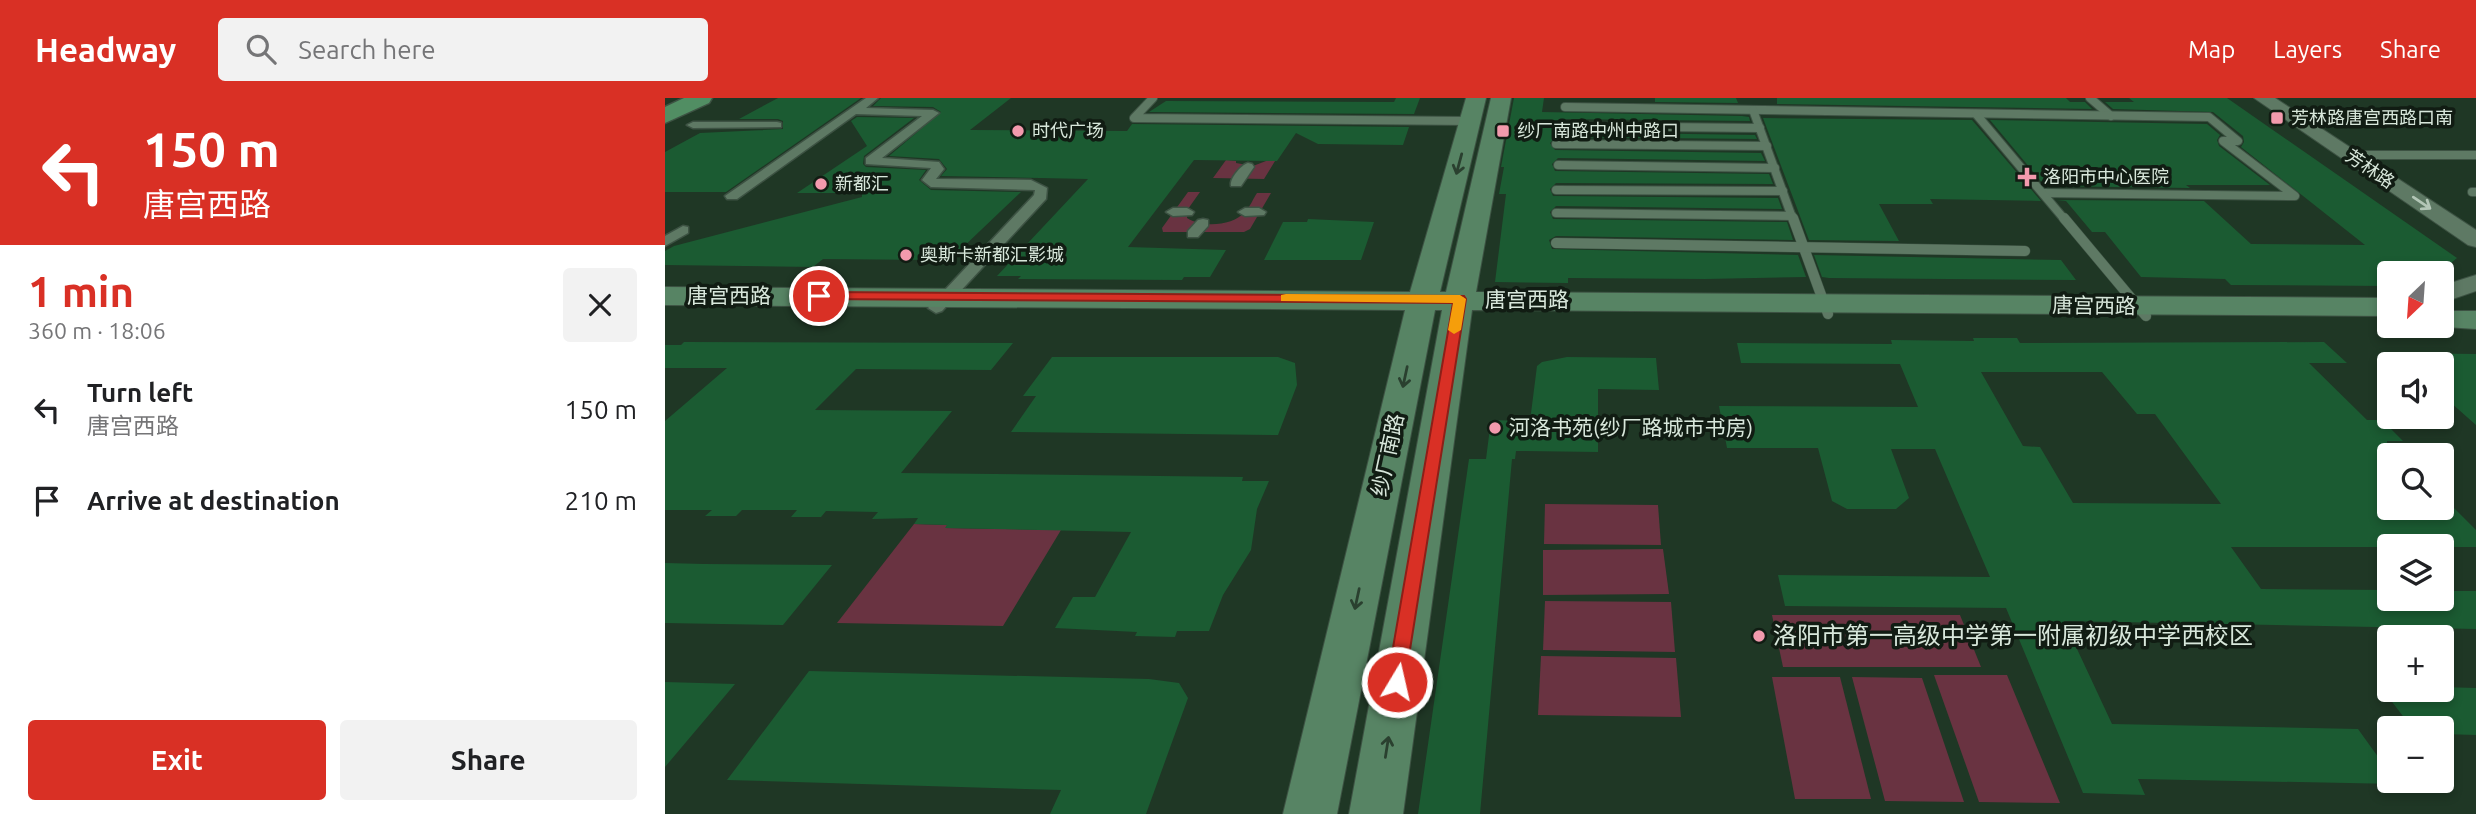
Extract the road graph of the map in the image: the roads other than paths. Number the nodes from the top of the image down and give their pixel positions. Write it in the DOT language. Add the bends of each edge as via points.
graph roads {
  1 [pos="676,98"];
  2 [pos="701,98"];
  3 [pos="873,98"];
  4 [pos="1153,98"];
  5 [pos="1501,98"];
  6 [pos="2090,98"];
  7 [pos="2263,98"];
  8 [pos="665,103"];
  9 [pos="1566,107"];
  10 [pos="1473,110"];
  11 [pos="1753,110"];
  12 [pos="854,111"];
  13 [pos="1976,114"];
  14 [pos="665,116"];
  15 [pos="2112,116"];
  16 [pos="693,125"];
  17 [pos="777,125"];
  18 [pos="1559,126"];
  19 [pos="1760,128"];
  20 [pos="1556,144"];
  21 [pos="1767,146"];
  22 [pos="2350,155"];
  23 [pos="2476,156"];
  24 [pos="1557,165"];
  25 [pos="1248,167"];
  26 [pos="1775,168"];
  27 [pos="1236,183"];
  28 [pos="1556,190"];
  29 [pos="1783,191"];
  30 [pos="2044,192"];
  31 [pos="733,196"];
  32 [pos="1556,213"];
  33 [pos="1793,216"];
  34 [pos="683,230"];
  35 [pos="2476,240"];
  36 [pos="665,242"];
  37 [pos="1556,243"];
  38 [pos="1804,247"];
  39 [pos="2025,251"];
  40 [pos="2476,282"];
  41 [pos="2454,290"];
  42 [pos="665,296"];
  43 [pos="942,302"];
  44 [pos="1440,305"];
  45 [pos="2476,306"];
  46 [pos="665,307"];
  47 [pos="2454,307"];
  48 [pos="1826,308"];
  49 [pos="2377,309"];
  50 [pos="2142,311"];
  51 [pos="2454,320"];
  52 [pos="2476,320"];
  53 [pos="1310,814"];
  54 [pos="1376,814"];
  1 -- 8 [label="main road"];
  2 -- 14 [label="main road"];
  3 -- 12 [label="street"];
  4 -- 10 [label="lane" via="1133,118"];
  5 -- 44 [label="main road, 纱厂南路"];
  6 -- 15 [label="lane"];
  7 -- 22 [label="street, 芳林路"];
  9 -- 11 [label="lane"];
  10 -- 44 [label="main road, 纱厂南路, one-way"];
  11 -- 13 [label="lane"];
  11 -- 19 [label="lane"];
  12 -- 31 [label="street"];
  12 -- 43 [label="street" via="933,113 870,162 935,165 938,169 928,180 931,183 1031,184 1041,188 1041,196"];
  13 -- 15 [label="lane"];
  13 -- 30 [label="lane"];
  15 -- 30 [label="lane" via="2209,117 2238,141 2223,141 2295,196"];
  16 -- 17 [label="street"];
  18 -- 19 [label="lane"];
  19 -- 21 [label="lane"];
  20 -- 21 [label="lane"];
  21 -- 26 [label="lane"];
  22 -- 23 [label="lane"];
  22 -- 35 [label="street, 芳林路, one-way"];
  24 -- 26 [label="lane"];
  25 -- 27 [label="street"];
  26 -- 29 [label="lane"];
  28 -- 29 [label="lane"];
  29 -- 33 [label="lane"];
  30 -- 50 [label="lane"];
  32 -- 33 [label="lane"];
  33 -- 38 [label="lane"];
  34 -- 36 [label="street"];
  37 -- 38 [label="lane"];
  38 -- 39 [label="lane"];
  38 -- 48 [label="lane"];
  40 -- 41 [label="street"];
  42 -- 43 [label="main road, 唐宫西路"];
  43 -- 44 [label="main road, 唐宫西路"];
  43 -- 46 [label="main road, 唐宫西路"];
  44 -- 48 [label="main road, 唐宫西路"];
  44 -- 53 [label="main road, 纱厂南路, one-way"];
  54 -- 44 [label="main road, 纱厂南路, one-way"];
  45 -- 47 [label="main road"];
  48 -- 50 [label="main road, 唐宫西路"];
  49 -- 50 [label="main road, 唐宫西路"];
  51 -- 52 [label="main road"];
}
